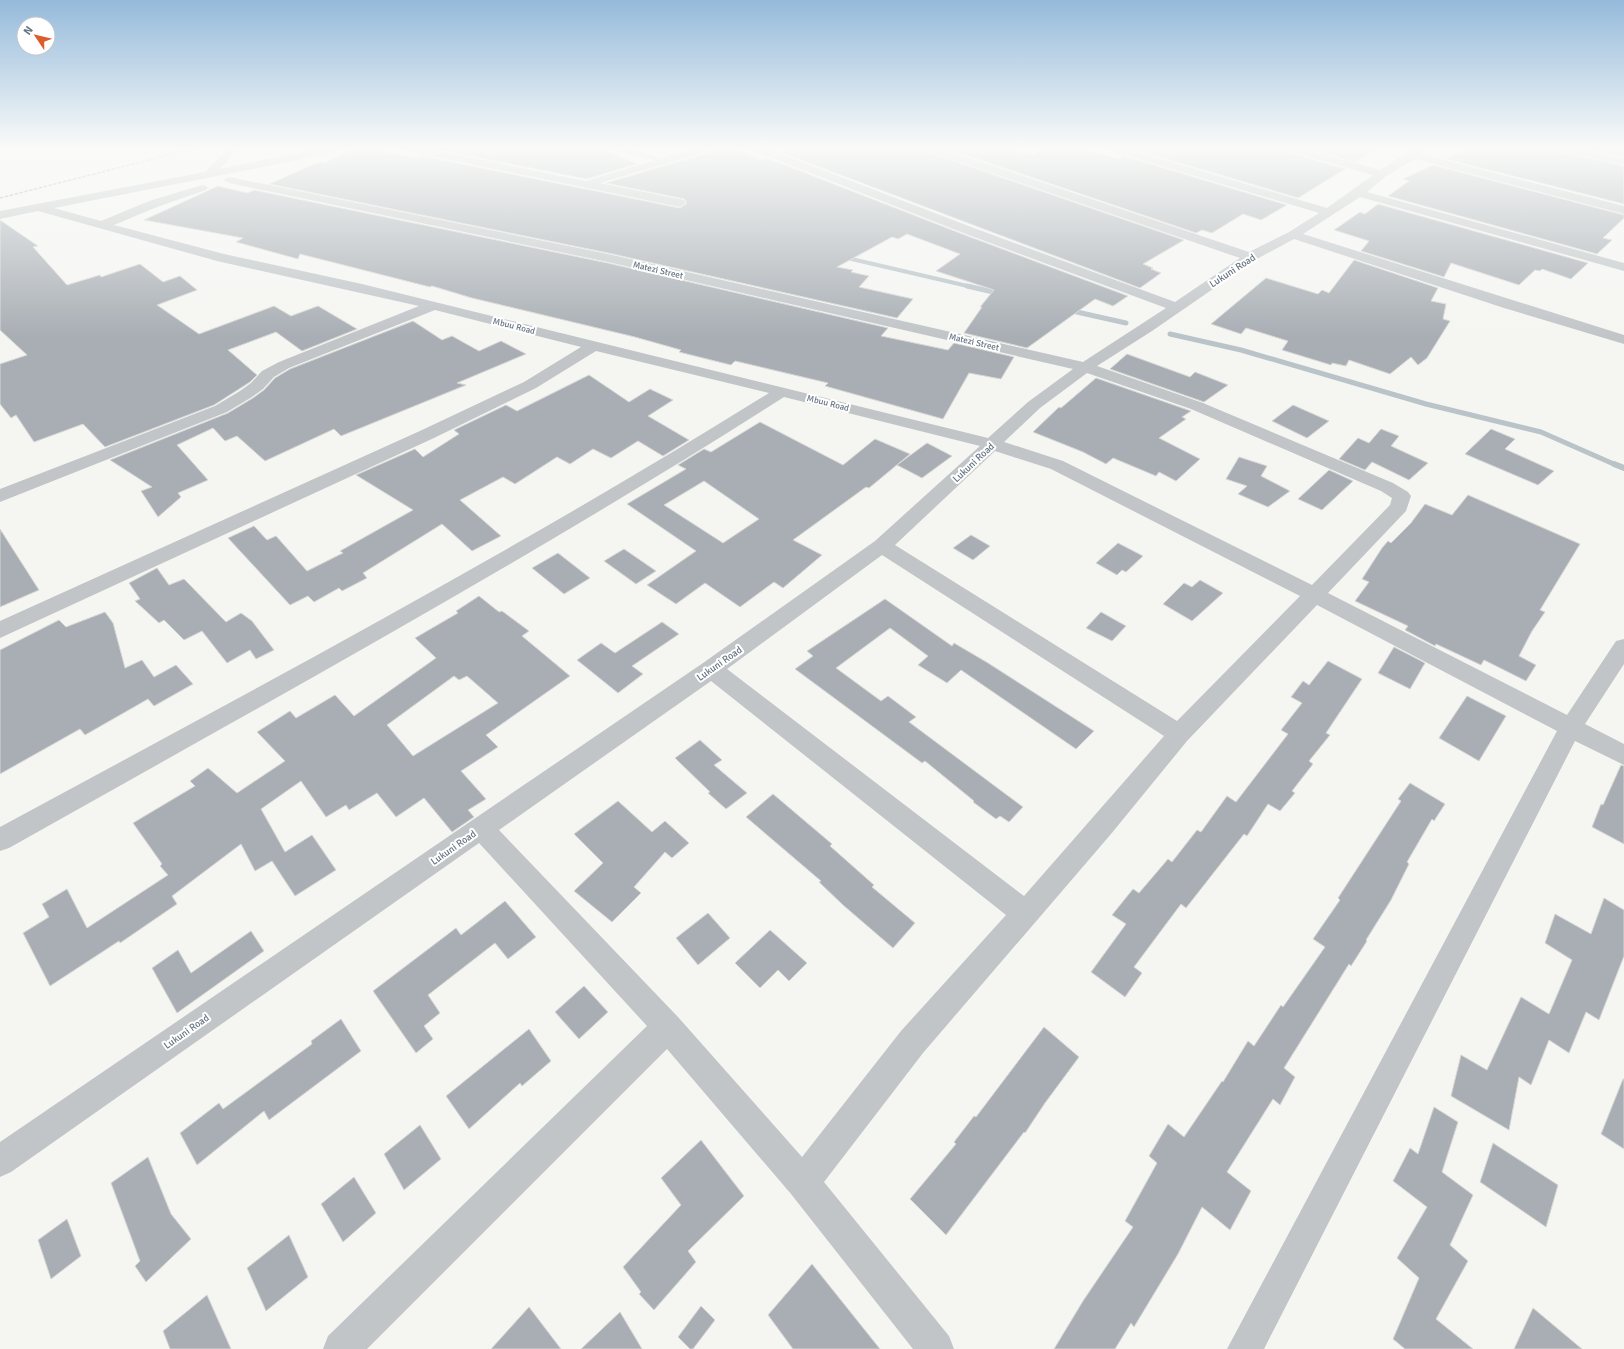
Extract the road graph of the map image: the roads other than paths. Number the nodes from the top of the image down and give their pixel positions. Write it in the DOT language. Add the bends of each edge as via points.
graph roads {
  1 [pos="23,210"];
  2 [pos="47,210"];
  3 [pos="139,210"];
  4 [pos="375,210"];
  5 [pos="916,210"];
  6 [pos="1111,210"];
  7 [pos="1321,210"];
  8 [pos="1331,210"];
  9 [pos="1419,210"];
  10 [pos="1328,212"];
  11 [pos="0,215"];
  12 [pos="102,225"];
  13 [pos="1293,235"];
  14 [pos="1250,257"];
  15 [pos="1624,267"];
  16 [pos="433,306"];
  17 [pos="1176,307"];
  18 [pos="1624,340"];
  19 [pos="595,346"];
  20 [pos="1085,367"];
  21 [pos="782,392"];
  22 [pos="992,444"];
  23 [pos="0,496"];
  24 [pos="882,546"];
  25 [pos="1315,595"];
  26 [pos="0,630"];
  27 [pos="1624,647"];
  28 [pos="711,669"];
  29 [pos="1570,728"];
  30 [pos="1179,734"];
  31 [pos="1624,755"];
  32 [pos="481,828"];
  33 [pos="0,840"];
  34 [pos="1024,912"];
  35 [pos="668,1027"];
  36 [pos="0,1160"];
  37 [pos="803,1182"];
  38 [pos="341,1349"];
  39 [pos="936,1349"];
  40 [pos="1245,1349"];
  1 -- 11 [label="street"];
  2 -- 12 [label="street, Mbuu Road"];
  3 -- 12 [label="street"];
  4 -- 20 [label="street, Matezi Street" via="608,258"];
  5 -- 17 [label="street"];
  6 -- 14 [label="street"];
  7 -- 10 [label="street"];
  8 -- 10 [label="street, Lukuni Road"];
  9 -- 15 [label="street"];
  10 -- 13 [label="street, Lukuni Road"];
  12 -- 16 [label="street, Mbuu Road" via="222,258"];
  13 -- 14 [label="street, Lukuni Road"];
  13 -- 18 [label="street"];
  14 -- 17 [label="street, Lukuni Road"];
  16 -- 19 [label="street, Mbuu Road"];
  16 -- 23 [label="street" via="284,365 268,374 246,394 221,409"];
  17 -- 20 [label="street, Lukuni Road"];
  19 -- 21 [label="street, Mbuu Road"];
  19 -- 26 [label="street" via="530,384 463,417"];
  20 -- 22 [label="street, Lukuni Road" via="1034,405"];
  20 -- 25 [label="street, Matezi Street" via="1197,406 1387,487 1402,496 1399,507"];
  21 -- 22 [label="street, Mbuu Road"];
  21 -- 33 [label="street" via="633,486 444,595"];
  22 -- 24 [label="street, Lukuni Road"];
  22 -- 25 [label="street, Mbuu Road" via="1057,465"];
  24 -- 28 [label="street, Lukuni Road"];
  24 -- 30 [label="street"];
  25 -- 29 [label="street, Mbuu Road"];
  25 -- 30 [label="street"];
  27 -- 29 [label="street"];
  28 -- 32 [label="street, Lukuni Road"];
  28 -- 34 [label="street"];
  29 -- 31 [label="street, Mbuu Road"];
  29 -- 40 [label="street"];
  30 -- 34 [label="street" via="1102,826"];
  32 -- 35 [label="street"];
  32 -- 36 [label="street, Lukuni Road"];
  34 -- 37 [label="street" via="912,1042"];
  35 -- 37 [label="street"];
  35 -- 38 [label="street"];
  37 -- 39 [label="street"];
}
